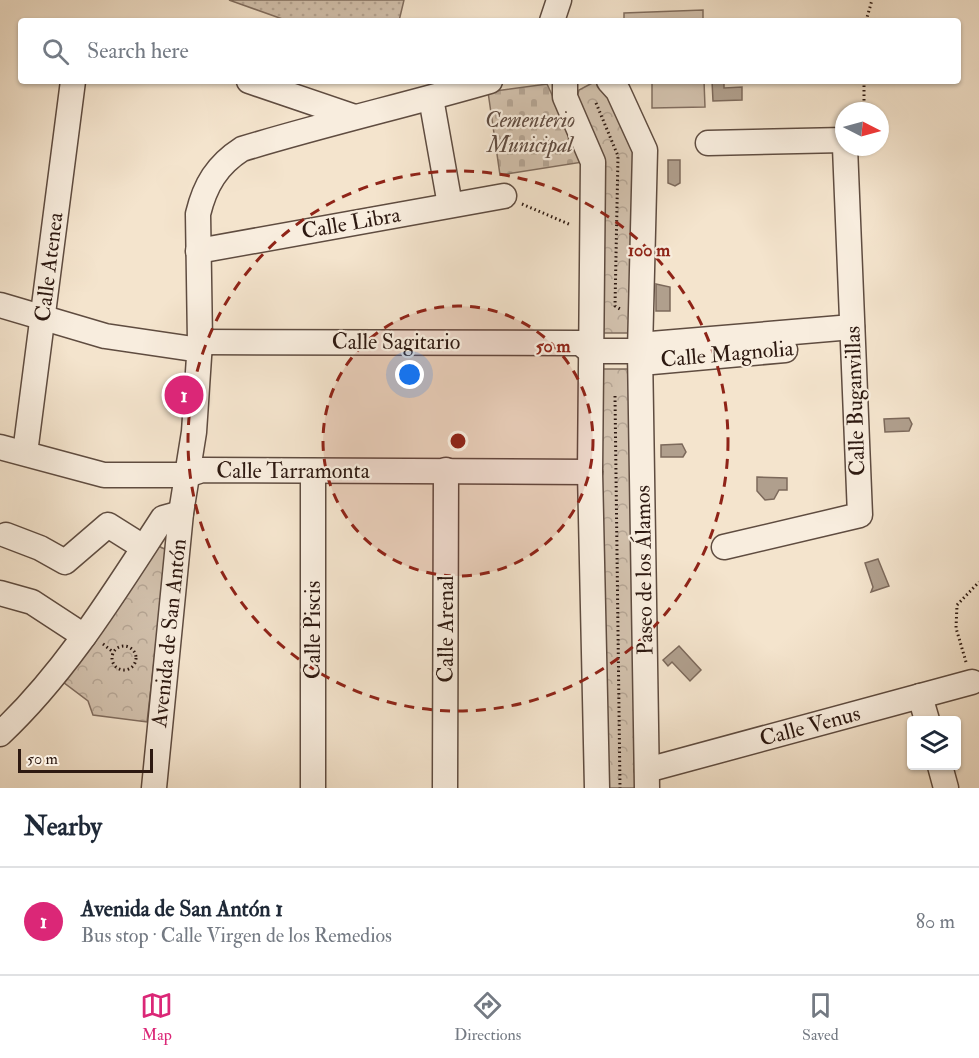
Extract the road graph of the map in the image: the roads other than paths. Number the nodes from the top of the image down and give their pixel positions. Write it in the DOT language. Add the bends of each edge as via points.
graph roads {
  1 [pos="73,84"];
  2 [pos="258,84"];
  3 [pos="480,84"];
  4 [pos="569,84"];
  5 [pos="612,84"];
  6 [pos="431,98"];
  7 [pos="352,116"];
  8 [pos="835,141"];
  9 [pos="708,143"];
  10 [pos="845,156"];
  11 [pos="504,196"];
  12 [pos="450,206"];
  13 [pos="198,250"];
  14 [pos="0,304"];
  15 [pos="42,319"];
  16 [pos="853,335"];
  17 [pos="200,346"];
  18 [pos="590,351"];
  19 [pos="640,351"];
  20 [pos="0,447"];
  21 [pos="25,453"];
  22 [pos="447,470"];
  23 [pos="313,471"];
  24 [pos="591,472"];
  25 [pos="187,475"];
  26 [pos="181,513"];
  27 [pos="6,535"];
  28 [pos="143,547"];
  29 [pos="724,547"];
  30 [pos="0,592"];
  31 [pos="80,640"];
  32 [pos="972,682"];
  33 [pos="920,696"];
  34 [pos="926,716"];
  35 [pos="0,734"];
  36 [pos="941,770"];
  37 [pos="647,779"];
  38 [pos="154,788"];
  39 [pos="313,788"];
  40 [pos="445,788"];
  41 [pos="597,788"];
  42 [pos="946,788"];
  1 -- 15 [label="street, Calle Atenea"];
  2 -- 7 [label="street"];
  3 -- 6 [label="street, Avenida de San Antón"];
  4 -- 18 [label="street" via="565,97 593,162"];
  5 -- 19 [label="street, Paseo de los Álamos" via="645,150"];
  6 -- 7 [label="street, Avenida de San Antón"];
  6 -- 12 [label="street"];
  7 -- 13 [label="street, Avenida de San Antón" via="242,149 227,159 202,195"];
  8 -- 9 [label="street"];
  10 -- 16 [label="street, Calle Buganvillas"];
  11 -- 12 [label="street, Calle Libra"];
  12 -- 13 [label="street, Calle Libra"];
  13 -- 17 [label="street, Avenida de San Antón"];
  14 -- 15 [label="street, Calle Sagitario"];
  15 -- 17 [label="street, Calle Sagitario" via="105,336"];
  15 -- 21 [label="street, Calle Atenea"];
  16 -- 19 [label="street, Calle Magnolia" via="651,344"];
  16 -- 29 [label="street, Calle Buganvillas" via="860,515"];
  17 -- 18 [label="street, Calle Sagitario" via="580,343"];
  17 -- 25 [label="street, Avenida de San Antón"];
  18 -- 19 [label="street"];
  18 -- 24 [label="street"];
  19 -- 37 [label="street, Paseo de los Álamos"];
  20 -- 21 [label="street, Calle Tarramonta"];
  21 -- 25 [label="street, Calle Tarramonta" via="104,474"];
  22 -- 23 [label="street, Calle Tarramonta"];
  22 -- 24 [label="street, Calle Tarramonta"];
  22 -- 40 [label="street, Calle Arenal"];
  23 -- 25 [label="street, Calle Tarramonta" via="202,470"];
  23 -- 39 [label="street, Calle Piscis"];
  24 -- 41 [label="street"];
  25 -- 26 [label="street, Avenida de San Antón"];
  26 -- 28 [label="street" via="163,518"];
  26 -- 38 [label="street, Avenida de San Antón"];
  27 -- 28 [label="street" via="65,562 108,525"];
  28 -- 31 [label="street"];
  30 -- 31 [label="street" via="32,602"];
  31 -- 35 [label="street"];
  32 -- 33 [label="street, Calle Venus"];
  33 -- 34 [label="street"];
  33 -- 37 [label="street, Calle Venus"];
  36 -- 42 [label="street"];
}
